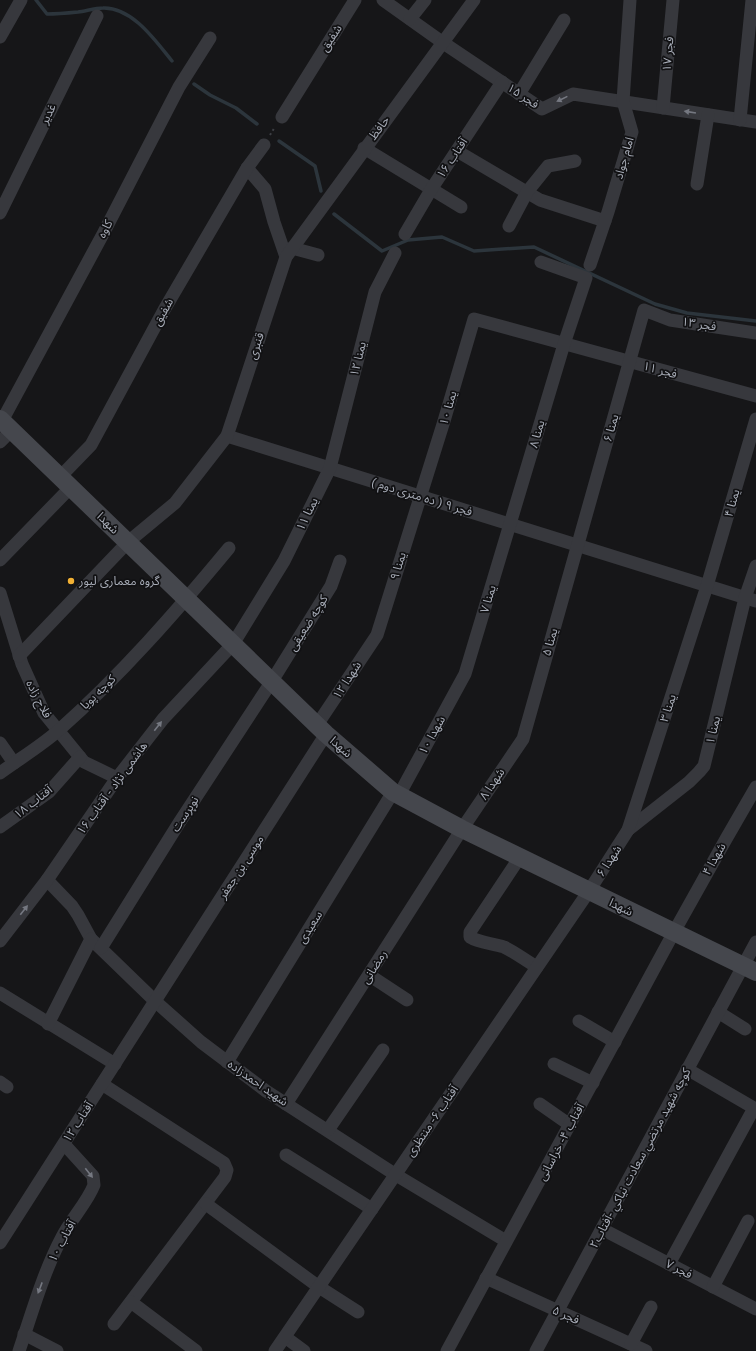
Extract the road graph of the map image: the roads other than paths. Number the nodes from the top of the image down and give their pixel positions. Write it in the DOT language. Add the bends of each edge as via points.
graph roads {
  1 [pos="21,0"];
  2 [pos="355,0"];
  3 [pos="383,0"];
  4 [pos="425,0"];
  5 [pos="474,0"];
  6 [pos="630,0"];
  7 [pos="673,0"];
  8 [pos="752,0"];
  9 [pos="96,16"];
  10 [pos="410,19"];
  11 [pos="564,20"];
  12 [pos="0,35"];
  13 [pos="210,38"];
  14 [pos="442,42"];
  15 [pos="502,82"];
  16 [pos="519,94"];
  17 [pos="623,101"];
  18 [pos="663,108"];
  19 [pos="708,115"];
  20 [pos="282,117"];
  21 [pos="740,120"];
  22 [pos="756,122"];
  23 [pos="264,145"];
  24 [pos="364,148"];
  25 [pos="457,151"];
  26 [pos="575,161"];
  27 [pos="247,168"];
  28 [pos="697,184"];
  29 [pos="432,188"];
  30 [pos="527,192"];
  31 [pos="461,207"];
  32 [pos="0,213"];
  33 [pos="605,221"];
  34 [pos="509,226"];
  35 [pos="405,234"];
  36 [pos="289,252"];
  37 [pos="395,253"];
  38 [pos="318,255"];
  39 [pos="541,262"];
  40 [pos="590,265"];
  41 [pos="644,310"];
  42 [pos="474,319"];
  43 [pos="756,333"];
  44 [pos="564,344"];
  45 [pos="629,362"];
  46 [pos="756,396"];
  47 [pos="756,419"];
  48 [pos="3,428"];
  49 [pos="227,436"];
  50 [pos="330,468"];
  51 [pos="66,482"];
  52 [pos="420,496"];
  53 [pos="510,524"];
  54 [pos="128,542"];
  55 [pos="578,546"];
  56 [pos="229,548"];
  57 [pos="0,560"];
  58 [pos="340,561"];
  59 [pos="756,566"];
  60 [pos="707,586"];
  61 [pos="0,593"];
  62 [pos="186,599"];
  63 [pos="750,599"];
  64 [pos="3,617"];
  65 [pos="377,635"];
  66 [pos="233,644"];
  67 [pos="19,656"];
  68 [pos="465,674"];
  69 [pos="272,681"];
  70 [pos="322,729"];
  71 [pos="58,730"];
  72 [pos="523,739"];
  73 [pos="0,743"];
  74 [pos="80,757"];
  75 [pos="14,763"];
  76 [pos="0,773"];
  77 [pos="117,778"];
  78 [pos="756,787"];
  79 [pos="396,794"];
  80 [pos="0,827"];
  81 [pos="462,829"];
  82 [pos="628,830"];
  83 [pos="520,857"];
  84 [pos="47,880"];
  85 [pos="589,891"];
  86 [pos="674,932"];
  87 [pos="91,939"];
  88 [pos="0,941"];
  89 [pos="756,942"];
  90 [pos="101,948"];
  91 [pos="537,968"];
  92 [pos="749,969"];
  93 [pos="369,975"];
  94 [pos="0,993"];
  95 [pos="407,1000"];
  96 [pos="155,1001"];
  97 [pos="718,1012"];
  98 [pos="579,1021"];
  99 [pos="48,1024"];
  100 [pos="745,1030"];
  101 [pos="614,1042"];
  102 [pos="383,1050"];
  103 [pos="227,1062"];
  104 [pos="115,1064"];
  105 [pos="554,1064"];
  106 [pos="687,1069"];
  107 [pos="593,1083"];
  108 [pos="102,1084"];
  109 [pos="286,1104"];
  110 [pos="540,1104"];
  111 [pos="570,1125"];
  112 [pos="328,1130"];
  113 [pos="64,1144"];
  114 [pos="286,1155"];
  115 [pos="396,1175"];
  116 [pos="206,1204"];
  117 [pos="372,1209"];
  118 [pos="748,1221"];
  119 [pos="602,1229"];
  120 [pos="506,1242"];
  121 [pos="0,1243"];
  122 [pos="669,1264"];
  123 [pos="486,1278"];
  124 [pos="319,1287"];
  125 [pos="713,1287"];
  126 [pos="131,1302"];
  127 [pos="651,1307"];
  128 [pos="756,1309"];
  129 [pos="558,1311"];
  130 [pos="358,1312"];
  131 [pos="114,1324"];
  132 [pos="24,1334"];
  133 [pos="285,1338"];
  134 [pos="631,1344"];
  135 [pos="19,1351"];
  136 [pos="57,1351"];
  137 [pos="196,1351"];
  138 [pos="275,1351"];
  139 [pos="304,1351"];
  140 [pos="447,1351"];
  141 [pos="536,1351"];
  142 [pos="646,1351"];
  1 -- 12 [label="street"];
  2 -- 20 [label="street, شفیق"];
  3 -- 10 [label="street, فجر ۱۵"];
  4 -- 10 [label="street"];
  5 -- 14 [label="street, حافظ"];
  6 -- 17 [label="street, امام جواد"];
  7 -- 18 [label="street, فجر ۱۷"];
  8 -- 21 [label="street"];
  9 -- 32 [label="street, غدیر"];
  10 -- 14 [label="street, فجر ۱۵"];
  11 -- 16 [label="street"];
  13 -- 48 [label="street, کاوه" via="179,87"];
  14 -- 15 [label="street, فجر ۱۵"];
  14 -- 24 [label="street, حافظ"];
  15 -- 16 [label="street, فجر ۱۵"];
  15 -- 25 [label="street, آفتاب ۱۶"];
  17 -- 16 [label="street, فجر ۱۵, one-way" via="573,94 542,109"];
  17 -- 18 [label="street, فجر ۱۵"];
  17 -- 33 [label="street, امام جواد" via="632,132"];
  19 -- 18 [label="street, فجر ۱۵, one-way"];
  19 -- 21 [label="street, فجر ۱۵"];
  19 -- 28 [label="street"];
  21 -- 22 [label="street, فجر ۱۵"];
  23 -- 27 [label="street, شفیق"];
  24 -- 29 [label="street"];
  24 -- 36 [label="street, حافظ"];
  25 -- 29 [label="street, آفتاب ۱۶"];
  25 -- 30 [label="street"];
  26 -- 30 [label="street" via="548,166"];
  27 -- 36 [label="street" via="265,189 274,222"];
  27 -- 51 [label="street, شفیق" via="164,310 91,445"];
  29 -- 31 [label="street"];
  29 -- 35 [label="street, آفتاب ۱۶"];
  30 -- 33 [label="street" via="540,200"];
  30 -- 34 [label="street"];
  33 -- 40 [label="street, امام جواد"];
  36 -- 38 [label="street"];
  36 -- 49 [label="street, قنبری"];
  37 -- 50 [label="street, یمنا ۱۲" via="375,292"];
  39 -- 44 [label="street" via="586,278"];
  41 -- 43 [label="street, فجر ۱۳" via="670,320"];
  41 -- 45 [label="street, یمنا ۶"];
  42 -- 44 [label="street, فجر ۱۱"];
  42 -- 52 [label="street, یمنا ۱۰"];
  44 -- 45 [label="street, فجر ۱۱"];
  44 -- 53 [label="street, یمنا ۸"];
  45 -- 46 [label="street, فجر ۱۱"];
  45 -- 55 [label="street, یمنا ۶"];
  47 -- 60 [label="street, یمنا ۴"];
  48 -- 51 [label="main road, شهدا"];
  49 -- 50 [label="street, فجر ۹ ( ده متری دوم )"];
  49 -- 54 [label="street" via="175,504"];
  50 -- 52 [label="street, فجر ۹ ( ده متری دوم )"];
  50 -- 66 [label="street, یمنا ۱۱" via="284,561"];
  51 -- 54 [label="main road, شهدا"];
  51 -- 57 [label="street, شفیق"];
  52 -- 53 [label="street, فجر ۹ ( ده متری دوم )"];
  52 -- 65 [label="street, یمنا ۹"];
  53 -- 55 [label="street, فجر ۹ ( ده متری دوم )"];
  53 -- 68 [label="street, یمنا ۷"];
  54 -- 62 [label="main road, شهدا"];
  54 -- 67 [label="street"];
  55 -- 60 [label="street, فجر ۹ ( ده متری دوم )"];
  55 -- 72 [label="street, یمنا ۵"];
  56 -- 62 [label="street, کوچه پویا"];
  58 -- 69 [label="street, کوچه ضعیقی" via="331,586"];
  59 -- 63 [label="street, یمنا ۱"];
  60 -- 63 [label="street, فجر ۹ ( ده متری دوم )"];
  60 -- 82 [label="street, یمنا ۳"];
  61 -- 64 [label="street, فلاح زاده"];
  62 -- 66 [label="main road, شهدا"];
  62 -- 71 [label="street, کوچه پویا" via="124,667"];
  63 -- 82 [label="street, یمنا ۱" via="704,766 689,782"];
  64 -- 67 [label="street, فلاح زاده"];
  65 -- 70 [label="street, شهدا ۱۲"];
  66 -- 69 [label="main road, شهدا"];
  77 -- 66 [label="street, هاشمی نژاد - آقتاب ۱۶, one-way" via="163,719"];
  67 -- 71 [label="street, فلاح زاده" via="44,713"];
  68 -- 79 [label="street, شهدا ۱۰"];
  69 -- 70 [label="main road, شهدا"];
  69 -- 90 [label="street, نوپرست"];
  70 -- 79 [label="main road, شهدا"];
  70 -- 96 [label="street, موسی بن جعفر"];
  71 -- 74 [label="street, فلاح زاده"];
  71 -- 75 [label="street, کوچه پویا"];
  72 -- 81 [label="street, شهدا ۸"];
  73 -- 75 [label="street"];
  74 -- 77 [label="street, فلاح زاده" via="84,762"];
  74 -- 80 [label="street, آفتاب ۱۸" via="49,792"];
  75 -- 76 [label="street, کوچه پویا"];
  77 -- 84 [label="street, هاشمی نژاد - آقتاب ۱۶"];
  78 -- 86 [label="street, شهدا ۴"];
  79 -- 81 [label="main road, شهدا"];
  79 -- 103 [label="street, سعیدی"];
  81 -- 83 [label="main road, شهدا"];
  81 -- 93 [label="street, رمضانی"];
  82 -- 85 [label="street, شهدا ۶"];
  83 -- 85 [label="main road, شهدا"];
  83 -- 91 [label="street" via="470,932 470,937 506,948"];
  84 -- 87 [label="street, شهید احمدزاده" via="72,906"];
  88 -- 84 [label="street, هاشمی نژاد - آقتاب ۱۶, one-way"];
  85 -- 86 [label="main road, شهدا"];
  85 -- 91 [label="street, آفتاب ۶- منتظری"];
  86 -- 92 [label="main road, شهدا"];
  86 -- 101 [label="street, آفتاب ۴- خراسانی"];
  87 -- 90 [label="street, شهید احمدزاده"];
  87 -- 99 [label="street"];
  89 -- 92 [label="street, كوچه شهيد مرتضي سعادت نياكي -آفتاب۲"];
  90 -- 96 [label="street, شهید احمدزاده"];
  91 -- 115 [label="street, آفتاب ۶- منتظری"];
  92 -- 97 [label="street, كوچه شهيد مرتضي سعادت نياكي -آفتاب۲"];
  93 -- 95 [label="street"];
  93 -- 109 [label="street, رمضانی"];
  94 -- 99 [label="street"];
  96 -- 103 [label="street, شهید احمدزاده"];
  96 -- 104 [label="street, آفتاب ۱۲"];
  97 -- 100 [label="street"];
  97 -- 106 [label="street, كوچه شهيد مرتضي سعادت نياكي -آفتاب۲"];
  98 -- 101 [label="street"];
  99 -- 104 [label="street"];
  101 -- 107 [label="street, آفتاب ۴- خراسانی"];
  102 -- 112 [label="street"];
  103 -- 109 [label="street, شهید احمدزاده"];
  104 -- 108 [label="street, آفتاب ۱۲"];
  105 -- 107 [label="street"];
  106 -- 119 [label="street, كوچه شهيد مرتضي سعادت نياكي -آفتاب۲"];
  106 -- 122 [label="street" via="754,1108"];
  107 -- 111 [label="street, آفتاب ۴- خراسانی"];
  108 -- 113 [label="street, آفتاب ۱۲"];
  108 -- 116 [label="street" via="224,1163 227,1170 225,1177"];
  109 -- 112 [label="street, شهید احمدزاده"];
  110 -- 111 [label="street"];
  111 -- 120 [label="street, آفتاب ۴- خراسانی"];
  112 -- 115 [label="street, شهید احمدزاده"];
  113 -- 121 [label="street, آفتاب ۱۲"];
  113 -- 132 [label="street, آفتاب ۱۰, one-way" via="93,1176 94,1185 54,1253"];
  114 -- 117 [label="street"];
  115 -- 117 [label="street, آفتاب ۶- منتظری"];
  115 -- 120 [label="street, شهید احمدزاده"];
  116 -- 124 [label="street"];
  116 -- 126 [label="street"];
  117 -- 124 [label="street, آفتاب ۶- منتظری"];
  118 -- 125 [label="street"];
  119 -- 122 [label="street, فجر ۷"];
  119 -- 129 [label="street, كوچه شهيد مرتضي سعادت نياكي -آفتاب۲"];
  120 -- 123 [label="street, آفتاب ۴- خراسانی"];
  122 -- 125 [label="street, فجر ۷"];
  123 -- 129 [label="street, فجر ۵"];
  123 -- 140 [label="street, آفتاب ۴- خراسانی"];
  124 -- 130 [label="street"];
  124 -- 133 [label="street, آفتاب ۶- منتظری"];
  125 -- 128 [label="street, فجر ۷"];
  126 -- 131 [label="street"];
  126 -- 137 [label="street"];
  127 -- 134 [label="street"];
  129 -- 134 [label="street, فجر ۵"];
  129 -- 141 [label="street, كوچه شهيد مرتضي سعادت نياكي -آفتاب۲"];
  132 -- 135 [label="street, آفتاب ۱۰"];
  132 -- 136 [label="street"];
  133 -- 138 [label="street, آفتاب ۶- منتظری"];
  133 -- 139 [label="street"];
  134 -- 142 [label="street, فجر ۵"];
}
